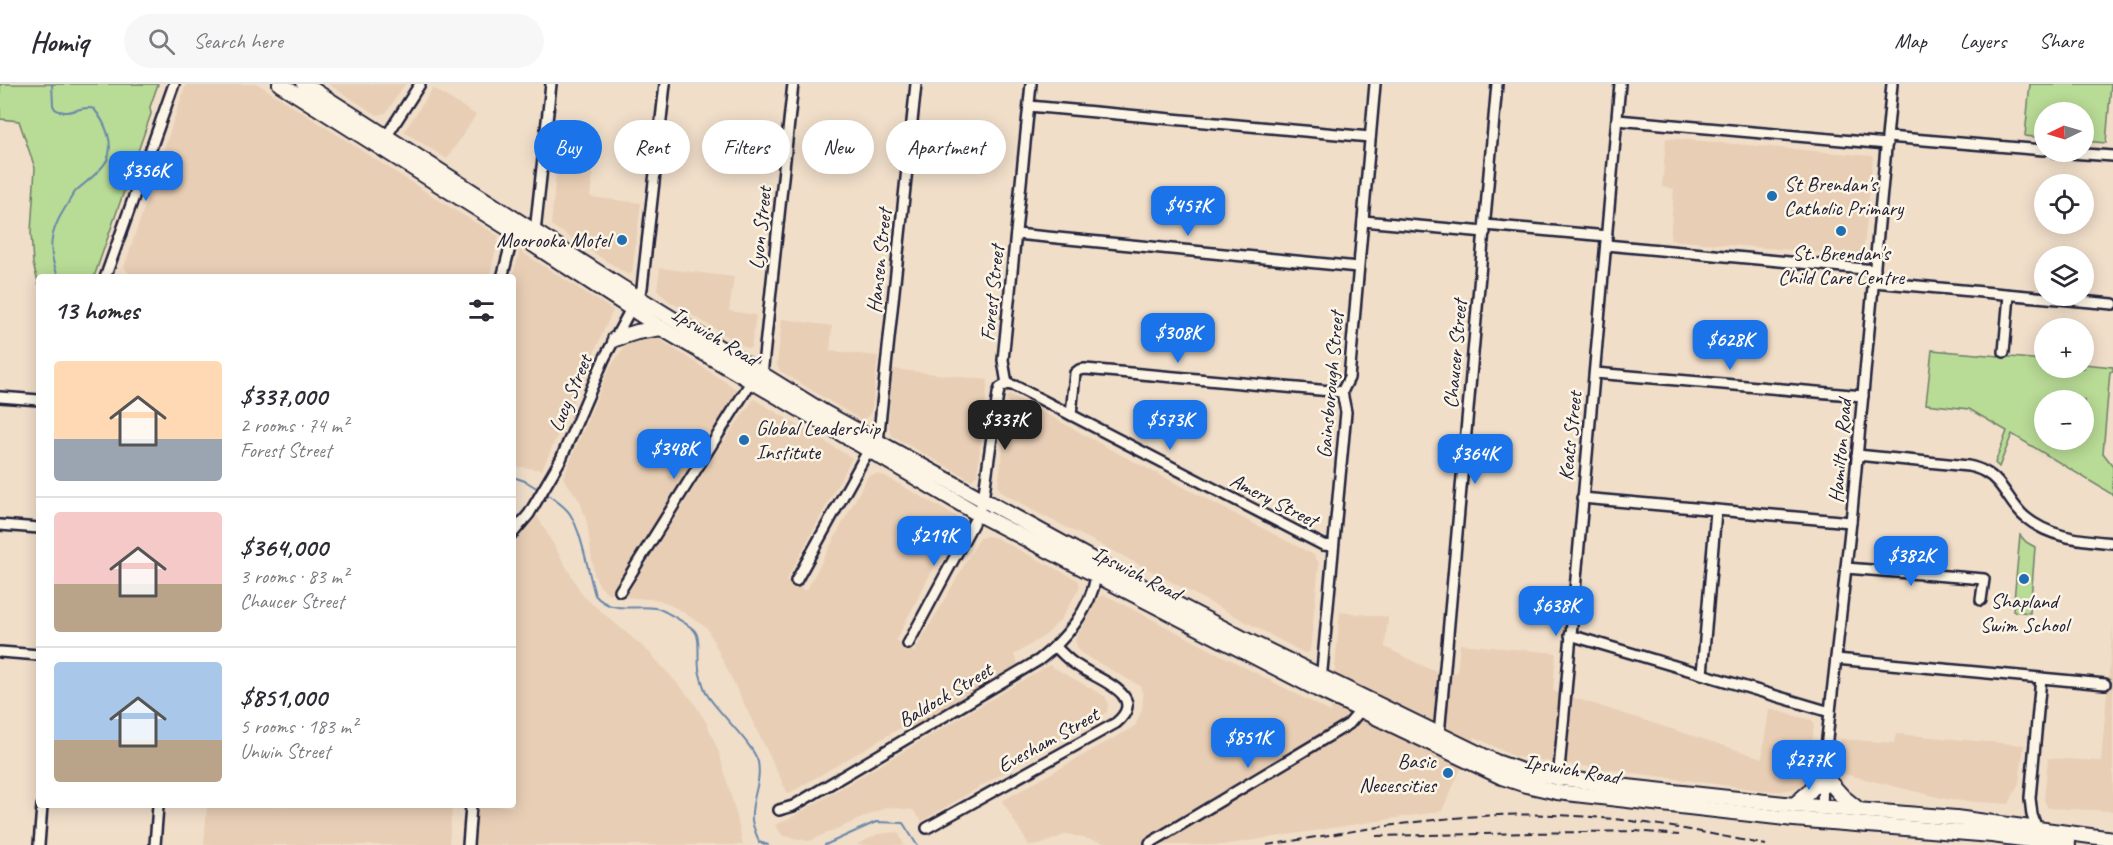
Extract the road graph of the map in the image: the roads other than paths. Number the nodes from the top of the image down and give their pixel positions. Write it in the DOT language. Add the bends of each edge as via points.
graph roads {
  1 [pos="174,84"];
  2 [pos="280,84"];
  3 [pos="304,84"];
  4 [pos="420,84"];
  5 [pos="551,84"];
  6 [pos="665,84"];
  7 [pos="794,84"];
  8 [pos="916,84"];
  9 [pos="1031,84"];
  10 [pos="1375,84"];
  11 [pos="1497,84"];
  12 [pos="1620,84"];
  13 [pos="1892,84"];
  14 [pos="1029,106"];
  15 [pos="1617,120"];
  16 [pos="1370,136"];
  17 [pos="386,137"];
  18 [pos="1887,140"];
  19 [pos="2034,149"];
  20 [pos="2094,155"];
  21 [pos="2113,156"];
  22 [pos="1362,221"];
  23 [pos="1485,229"];
  24 [pos="514,232"];
  25 [pos="535,232"];
  26 [pos="1016,234"];
  27 [pos="1606,241"];
  28 [pos="1358,267"];
  29 [pos="1875,270"];
  30 [pos="106,274"];
  31 [pos="503,274"];
  32 [pos="1874,282"];
  33 [pos="2009,295"];
  34 [pos="635,304"];
  35 [pos="2113,304"];
  36 [pos="661,328"];
  37 [pos="615,339"];
  38 [pos="2004,352"];
  39 [pos="1594,373"];
  40 [pos="757,379"];
  41 [pos="1007,384"];
  42 [pos="1342,392"];
  43 [pos="1863,396"];
  44 [pos="0,397"];
  45 [pos="36,400"];
  46 [pos="1071,415"];
  47 [pos="873,446"];
  48 [pos="1857,455"];
  49 [pos="1582,498"];
  50 [pos="983,500"];
  51 [pos="1716,511"];
  52 [pos="978,514"];
  53 [pos="1851,522"];
  54 [pos="0,525"];
  55 [pos="36,528"];
  56 [pos="516,529"];
  57 [pos="2113,543"];
  58 [pos="1333,546"];
  59 [pos="1846,568"];
  60 [pos="1096,576"];
  61 [pos="796,581"];
  62 [pos="620,591"];
  63 [pos="1982,600"];
  64 [pos="1570,635"];
  65 [pos="908,644"];
  66 [pos="1056,646"];
  67 [pos="0,652"];
  68 [pos="36,655"];
  69 [pos="1836,659"];
  70 [pos="1702,674"];
  71 [pos="2041,678"];
  72 [pos="1320,683"];
  73 [pos="2104,684"];
  74 [pos="1361,710"];
  75 [pos="1830,712"];
  76 [pos="1439,735"];
  77 [pos="1823,775"];
  78 [pos="1557,785"];
  79 [pos="1794,805"];
  80 [pos="42,808"];
  81 [pos="158,808"];
  82 [pos="471,808"];
  83 [pos="779,810"];
  84 [pos="1859,810"];
  85 [pos="1821,814"];
  86 [pos="927,828"];
  87 [pos="2037,829"];
  88 [pos="2113,830"];
  89 [pos="2091,836"];
  90 [pos="2113,839"];
  91 [pos="1150,843"];
  92 [pos="39,845"];
  93 [pos="155,845"];
  94 [pos="468,845"];
  95 [pos="2068,845"];
  1 -- 30 [label="street"];
  2 -- 24 [label="highway, Ipswich Road"];
  3 -- 17 [label="highway, Ipswich Road"];
  4 -- 17 [label="street"];
  5 -- 25 [label="street"];
  6 -- 34 [label="street, Lucy Street" via="644,282"];
  7 -- 40 [label="street, Lyon Street"];
  8 -- 47 [label="street, Hansen Street"];
  9 -- 14 [label="street, Forest Street"];
  10 -- 16 [label="street, Gainsborough Street"];
  11 -- 23 [label="street, Chaucer Street"];
  12 -- 15 [label="street, Keats Street"];
  13 -- 18 [label="street, Hamilton Road"];
  14 -- 16 [label="street"];
  14 -- 26 [label="street, Forest Street"];
  15 -- 18 [label="street"];
  15 -- 27 [label="street, Keats Street"];
  16 -- 22 [label="street, Gainsborough Street"];
  17 -- 25 [label="highway, Ipswich Road"];
  18 -- 19 [label="street"];
  18 -- 29 [label="street, Hamilton Road"];
  20 -- 21 [label="street"];
  22 -- 23 [label="street"];
  22 -- 28 [label="street, Gainsborough Street"];
  23 -- 27 [label="street"];
  23 -- 76 [label="street, Chaucer Street"];
  24 -- 31 [label="street"];
  24 -- 34 [label="highway, Ipswich Road"];
  25 -- 34 [label="highway, Ipswich Road"];
  26 -- 28 [label="street"];
  26 -- 41 [label="street, Forest Street" via="1003,360"];
  27 -- 29 [label="street"];
  27 -- 39 [label="street, Keats Street"];
  28 -- 42 [label="street, Gainsborough Street" via="1349,378"];
  29 -- 32 [label="street, Hamilton Road"];
  32 -- 33 [label="street"];
  32 -- 43 [label="street, Hamilton Road"];
  33 -- 35 [label="street"];
  33 -- 38 [label="street"];
  34 -- 36 [label="highway, Ipswich Road"];
  34 -- 37 [label="street, Lucy Street"];
  34 -- 40 [label="highway, Ipswich Road"];
  36 -- 37 [label="highway"];
  36 -- 40 [label="highway, Ipswich Road"];
  37 -- 56 [label="street, Lucy Street" via="561,459"];
  39 -- 43 [label="street"];
  39 -- 49 [label="street, Keats Street"];
  40 -- 47 [label="highway, Ipswich Road"];
  40 -- 62 [label="street"];
  41 -- 46 [label="street, Amery Street"];
  41 -- 50 [label="street" via="998,394"];
  42 -- 46 [label="street" via="1085,369 1075,374"];
  42 -- 58 [label="street, Gainsborough Street" via="1346,412"];
  43 -- 48 [label="street, Hamilton Road"];
  44 -- 45 [label="street"];
  46 -- 58 [label="street, Amery Street" via="1323,545"];
  47 -- 50 [label="highway, Ipswich Road"];
  47 -- 52 [label="highway, Ipswich Road"];
  47 -- 61 [label="street"];
  48 -- 53 [label="street, Hamilton Road"];
  48 -- 57 [label="street" via="1984,471 2023,516 2035,524 2076,539"];
  49 -- 51 [label="street"];
  49 -- 64 [label="street, Keats Street"];
  50 -- 52 [label="street"];
  50 -- 72 [label="highway, Ipswich Road"];
  51 -- 53 [label="street"];
  51 -- 70 [label="street"];
  52 -- 60 [label="highway, Ipswich Road"];
  52 -- 65 [label="street"];
  53 -- 59 [label="street, Hamilton Road"];
  54 -- 55 [label="street"];
  58 -- 72 [label="street, Gainsborough Street"];
  59 -- 63 [label="street" via="1984,579"];
  59 -- 69 [label="street, Hamilton Road"];
  60 -- 66 [label="street, Baldock Street" via="1092,593"];
  60 -- 72 [label="highway, Ipswich Road"];
  64 -- 70 [label="street"];
  64 -- 78 [label="street, Keats Street"];
  66 -- 83 [label="street, Baldock Street" via="1039,660 794,806"];
  66 -- 86 [label="street, Evesham Street" via="1079,667 1120,692 1127,709 1124,716"];
  67 -- 68 [label="street"];
  69 -- 71 [label="street"];
  69 -- 75 [label="street, Hamilton Road"];
  70 -- 75 [label="street"];
  71 -- 73 [label="street"];
  71 -- 87 [label="street" via="2030,798"];
  72 -- 74 [label="highway, Ipswich Road"];
  72 -- 76 [label="highway, Ipswich Road"];
  74 -- 78 [label="highway, Ipswich Road" via="1502,777 1526,785"];
  74 -- 91 [label="street" via="1349,724"];
  75 -- 77 [label="street, Hamilton Road"];
  76 -- 78 [label="highway, Ipswich Road"];
  77 -- 79 [label="highway"];
  77 -- 84 [label="highway"];
  77 -- 85 [label="street, Hamilton Road"];
  78 -- 79 [label="highway, Ipswich Road"];
  78 -- 85 [label="highway, Ipswich Road"];
  79 -- 85 [label="highway, Ipswich Road"];
  80 -- 92 [label="street"];
  81 -- 93 [label="street"];
  82 -- 94 [label="street"];
  84 -- 85 [label="highway, Ipswich Road"];
  84 -- 87 [label="highway, Ipswich Road"];
  85 -- 95 [label="highway, Ipswich Road"];
  87 -- 89 [label="highway, Ipswich Road"];
  88 -- 89 [label="highway"];
  89 -- 90 [label="highway, Ipswich Road"];
}
